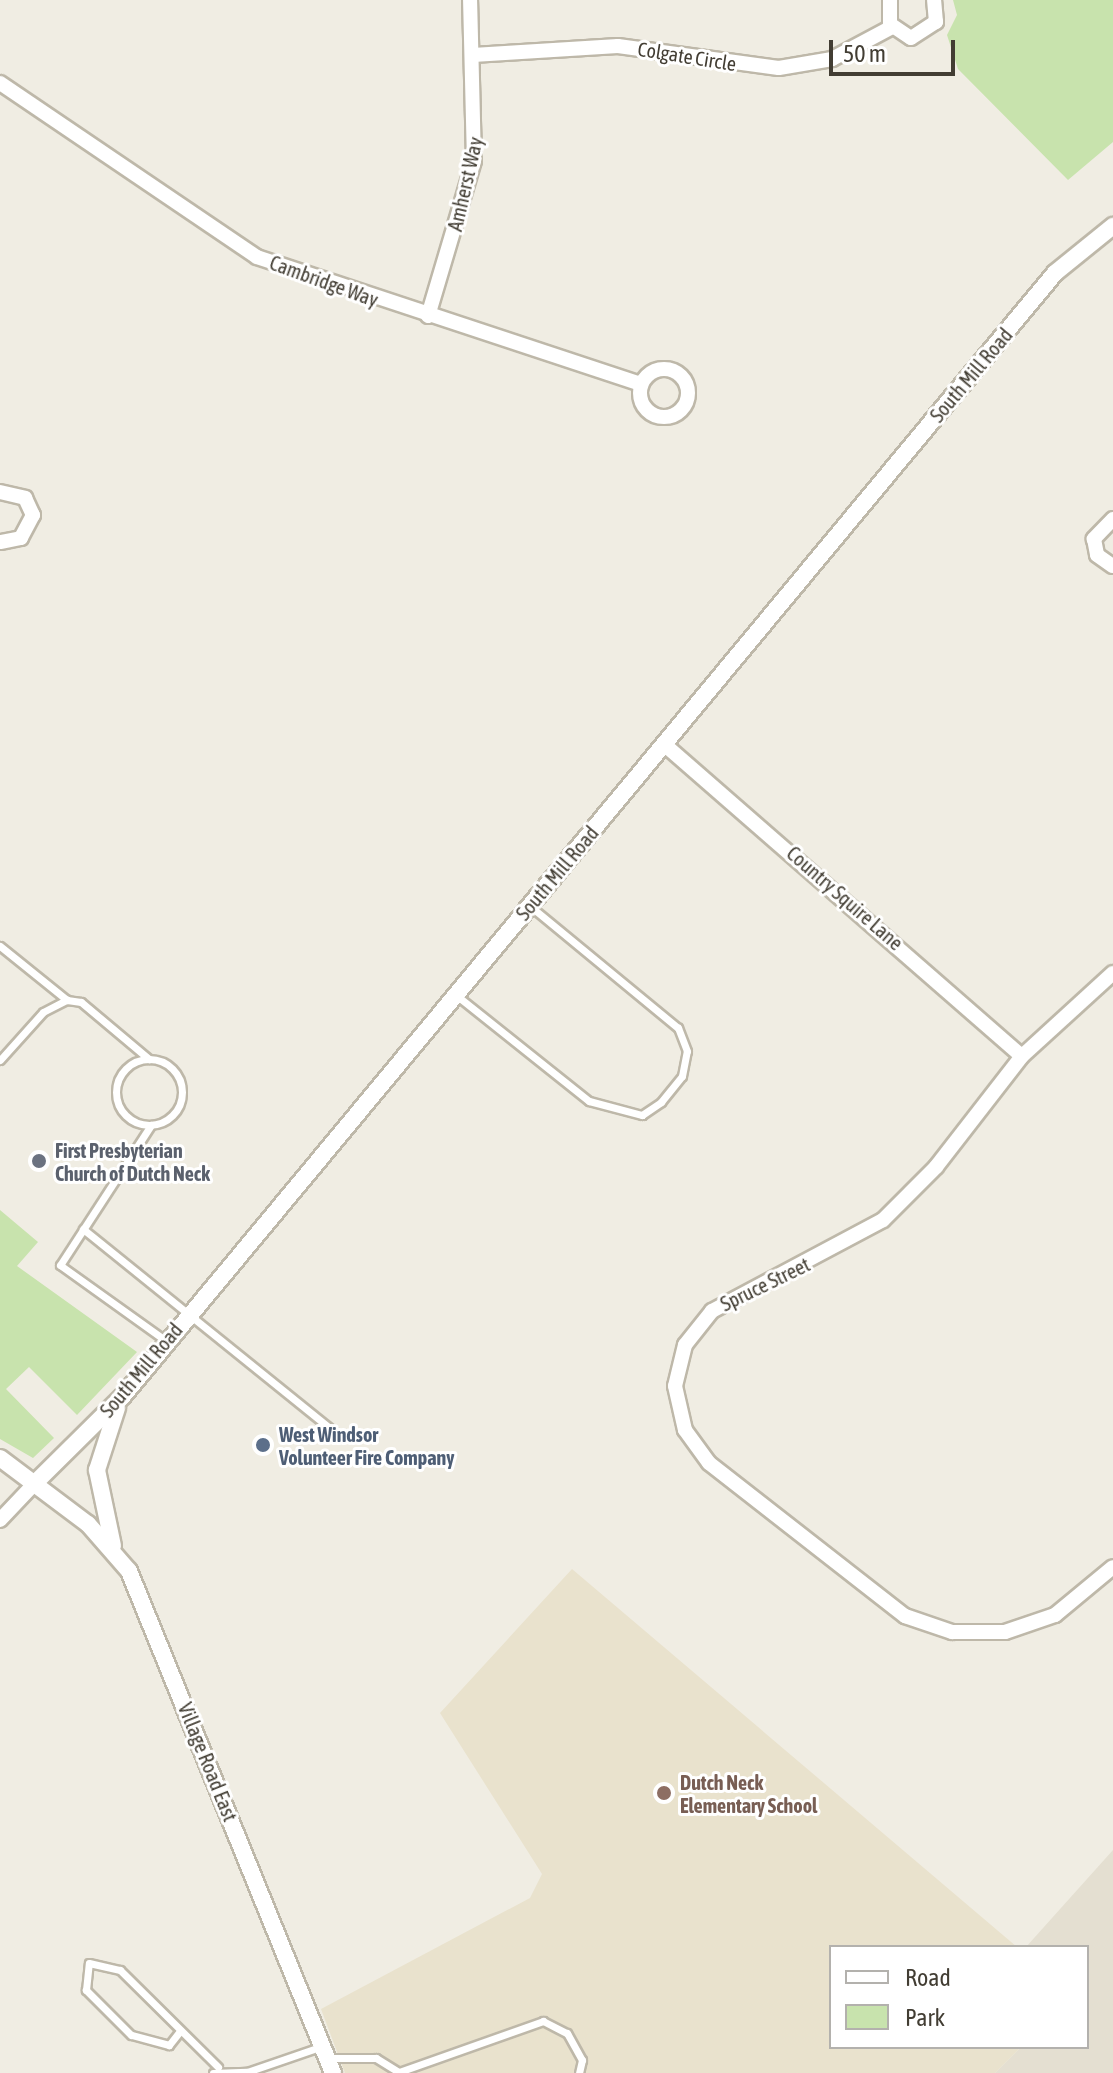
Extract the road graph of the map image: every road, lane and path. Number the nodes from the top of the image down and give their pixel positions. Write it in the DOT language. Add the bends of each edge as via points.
graph roads {
  1 [pos="470,0"];
  2 [pos="890,0"];
  3 [pos="934,0"];
  4 [pos="892,27"];
  5 [pos="473,55"];
  6 [pos="0,83"];
  7 [pos="1113,226"];
  8 [pos="428,316"];
  9 [pos="641,384"];
  10 [pos="0,492"];
  11 [pos="1113,519"];
  12 [pos="0,542"];
  13 [pos="1113,566"];
  14 [pos="665,745"];
  15 [pos="530,906"];
  16 [pos="0,946"];
  17 [pos="1113,973"];
  18 [pos="456,995"];
  19 [pos="67,1000"];
  20 [pos="1022,1056"];
  21 [pos="149,1059"];
  22 [pos="0,1060"];
  23 [pos="151,1125"];
  24 [pos="83,1229"];
  25 [pos="189,1314"];
  26 [pos="166,1341"];
  27 [pos="123,1396"];
  28 [pos="333,1431"];
  29 [pos="0,1458"];
  30 [pos="35,1483"];
  31 [pos="0,1520"];
  32 [pos="114,1550"];
  33 [pos="1113,1567"];
  34 [pos="180,2031"];
  35 [pos="328,2059"];
  36 [pos="215,2070"];
  37 [pos="399,2072"];
  38 [pos="579,2073"];
  1 -- 5 [label="street, Amherst Way"];
  2 -- 4 [label="street"];
  3 -- 4 [label="street" via="938,13 928,33 911,38"];
  4 -- 5 [label="street, Colgate Circle" via="832,59 779,68 618,46"];
  5 -- 8 [label="street, Amherst Way" via="474,161"];
  6 -- 8 [label="street, Cambridge Way" via="257,257"];
  7 -- 14 [label="street, South Mill Road" via="1055,273"];
  8 -- 9 [label="street, Cambridge Way"];
  10 -- 12 [label="street" via="25,498 33,515 21,538"];
  11 -- 13 [label="street" via="1094,539 1097,555"];
  14 -- 15 [label="street, South Mill Road"];
  14 -- 20 [label="street, Country Squire Lane"];
  15 -- 18 [label="street, South Mill Road"];
  15 -- 18 [label="lane" via="678,1028 687,1051 682,1076 661,1102 642,1115 589,1101"];
  16 -- 19 [label="lane"];
  17 -- 20 [label="street, Spruce Street"];
  18 -- 25 [label="street, South Mill Road"];
  19 -- 21 [label="lane" via="81,1002"];
  19 -- 22 [label="lane" via="43,1012"];
  20 -- 33 [label="street, Spruce Street" via="936,1167 883,1220 712,1311 685,1345 677,1407 709,1463 884,1605 926,1625 978,1634 1030,1625 1077,1602"];
  21 -- 23 [label="lane" via="177,1075 182,1097 171,1117"];
  21 -- 23 [label="lane" via="122,1073 116,1093 123,1112"];
  23 -- 24 [label="lane"];
  24 -- 25 [label="lane"];
  24 -- 26 [label="lane" via="60,1265"];
  25 -- 26 [label="street, South Mill Road"];
  25 -- 28 [label="lane"];
  26 -- 27 [label="street, South Mill Road"];
  27 -- 30 [label="street, South Mill Road"];
  27 -- 32 [label="street" via="97,1470"];
  29 -- 30 [label="street, Village Road East"];
  30 -- 31 [label="street, South Mill Road"];
  30 -- 32 [label="street, Village Road East"];
  32 -- 35 [label="street, Village Road East" via="143,1600"];
  34 -- 34 [label="lane" via="120,1970 89,1963 86,1990 131,2035 169,2045"];
  34 -- 36 [label="lane"];
  35 -- 36 [label="lane" via="247,2072"];
  35 -- 37 [label="lane" via="376,2058"];
  37 -- 38 [label="lane" via="543,2021 567,2033 582,2060"];
}
